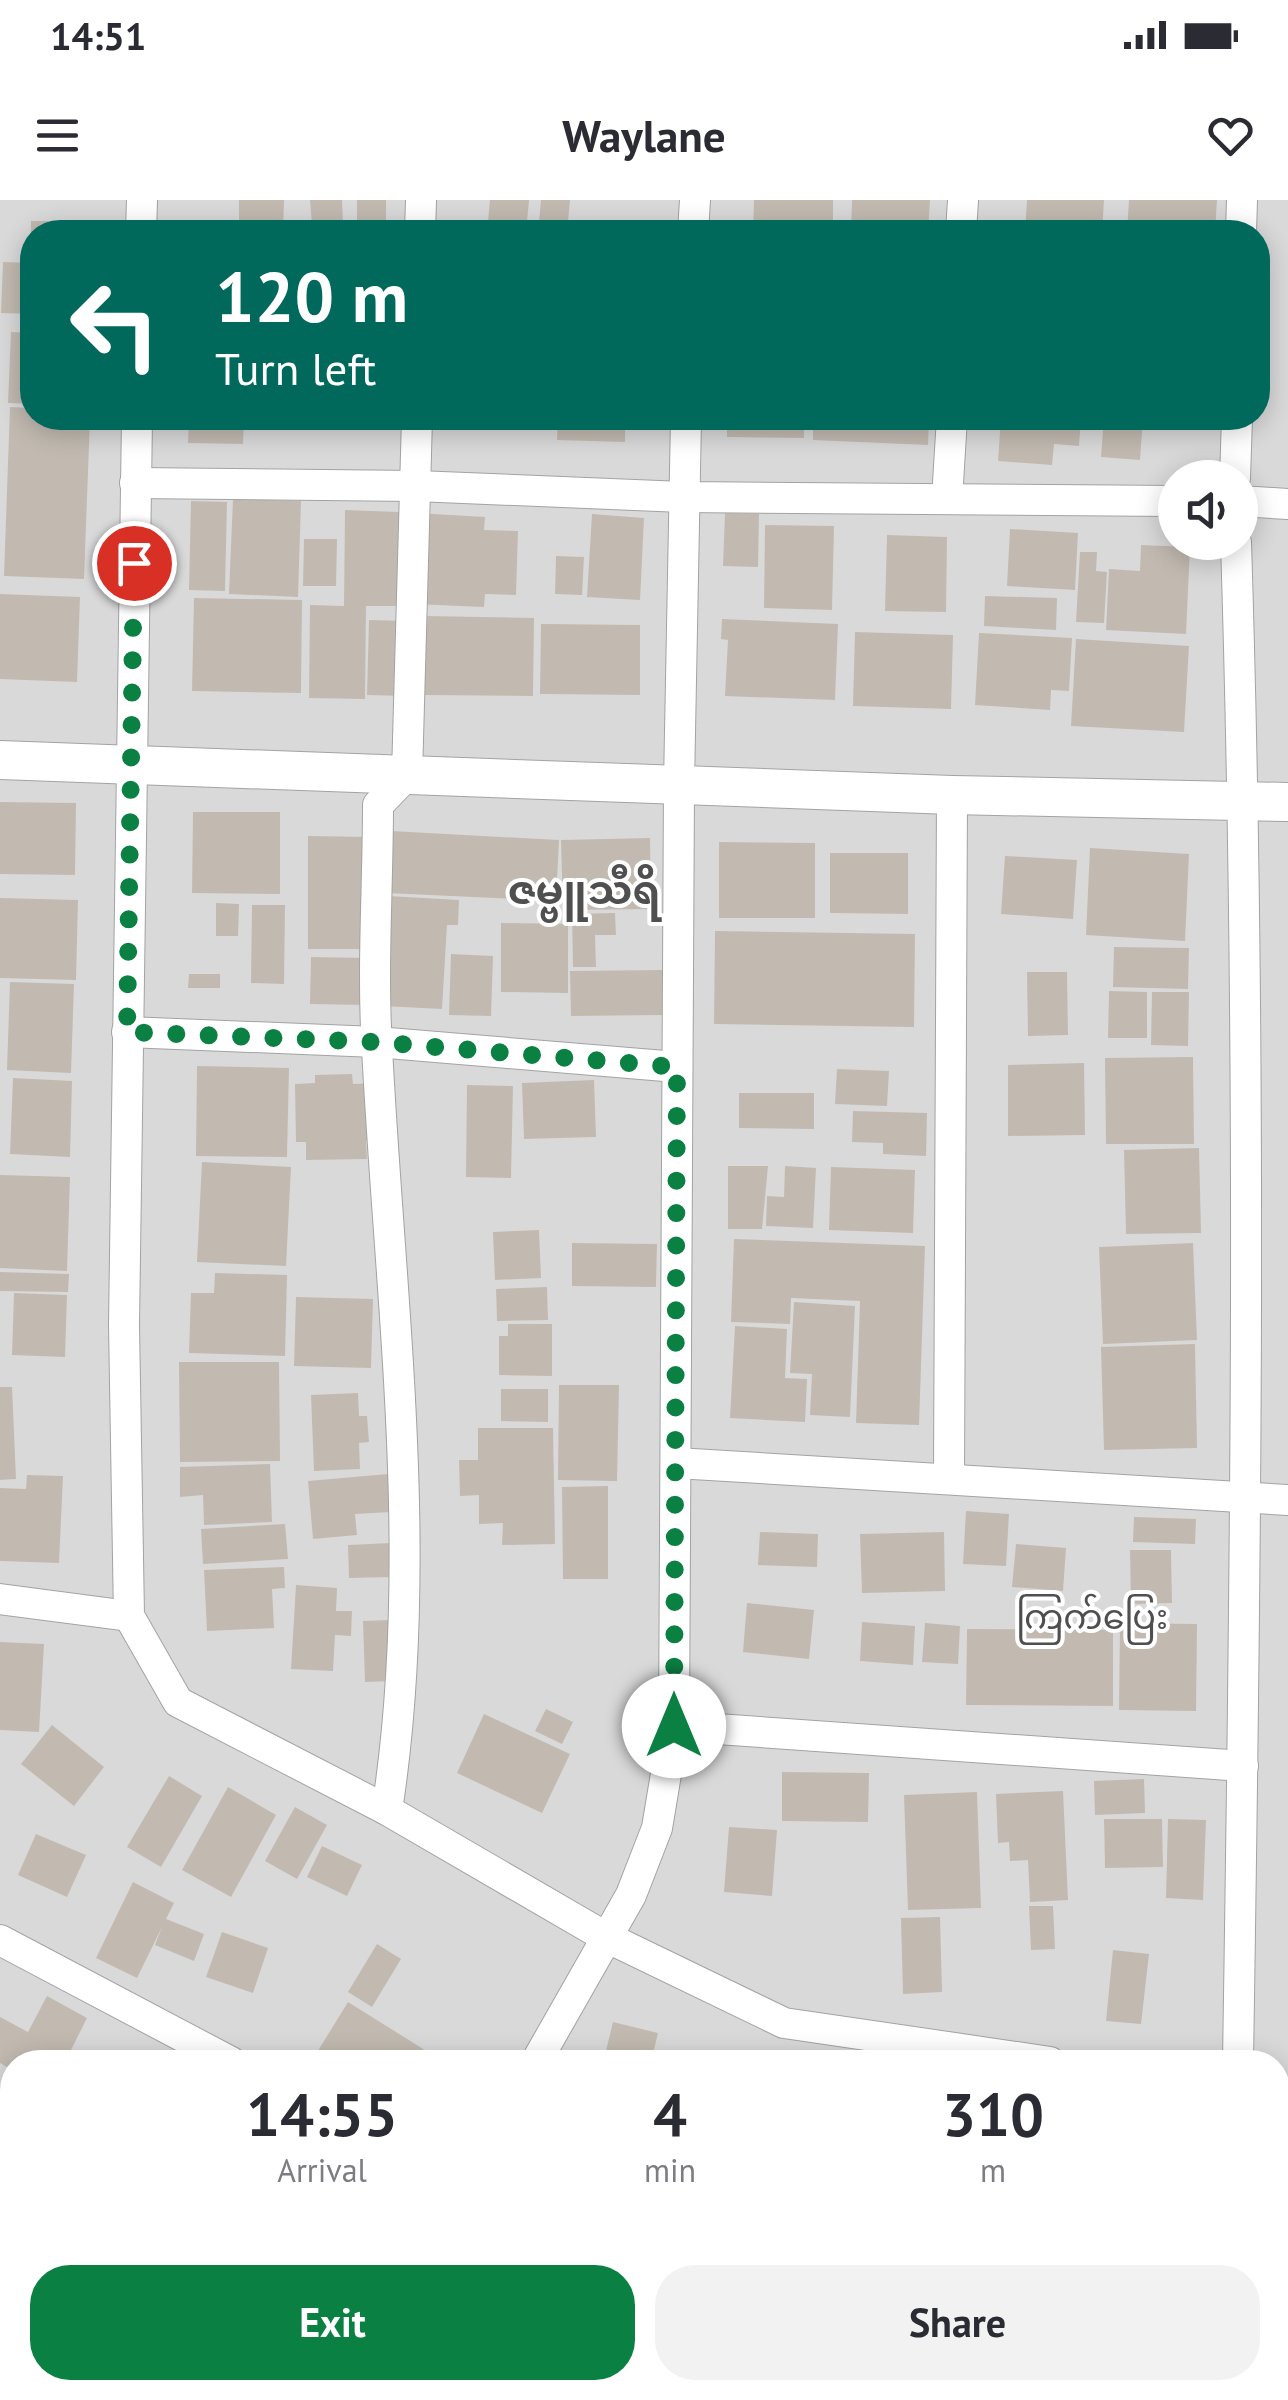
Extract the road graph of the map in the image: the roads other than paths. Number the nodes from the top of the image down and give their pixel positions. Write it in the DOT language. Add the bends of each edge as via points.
graph roads {
  1 [pos="137,430"];
  2 [pos="417,430"];
  3 [pos="686,430"];
  4 [pos="951,430"];
  5 [pos="1236,430"];
  6 [pos="1235,460"];
  7 [pos="135,483"];
  8 [pos="416,486"];
  9 [pos="683,497"];
  10 [pos="948,499"];
  11 [pos="1158,501"];
  12 [pos="1258,503"];
  13 [pos="1288,504"];
  14 [pos="1237,560"];
  15 [pos="0,760"];
  16 [pos="129,763"];
  17 [pos="407,775"];
  18 [pos="679,785"];
  19 [pos="952,795"];
  20 [pos="1244,802"];
  21 [pos="1288,802"];
  22 [pos="127,1032"];
  23 [pos="376,1042"];
  24 [pos="677,1067"];
  25 [pos="676,1463"];
  26 [pos="949,1476"];
  27 [pos="1245,1495"];
  28 [pos="1288,1500"];
  29 [pos="0,1599"];
  30 [pos="129,1616"];
  31 [pos="674,1726"];
  32 [pos="1243,1766"];
  33 [pos="387,1810"];
  34 [pos="604,1936"];
  35 [pos="0,1940"];
  36 [pos="203,2050"];
  37 [pos="542,2050"];
  38 [pos="966,2050"];
  39 [pos="1238,2050"];
  1 -- 7 [label="street"];
  2 -- 8 [label="street"];
  3 -- 9 [label="street"];
  4 -- 10 [label="street"];
  5 -- 6 [label="street"];
  7 -- 8 [label="street"];
  7 -- 16 [label="street"];
  8 -- 9 [label="street"];
  8 -- 17 [label="street"];
  9 -- 10 [label="street"];
  9 -- 18 [label="street"];
  10 -- 11 [label="street"];
  12 -- 13 [label="street"];
  14 -- 20 [label="street"];
  15 -- 16 [label="street"];
  16 -- 17 [label="street"];
  16 -- 22 [label="street"];
  17 -- 18 [label="street"];
  17 -- 23 [label="street" via="378,806"];
  18 -- 19 [label="street"];
  18 -- 24 [label="street"];
  19 -- 20 [label="street"];
  19 -- 26 [label="street"];
  20 -- 21 [label="street"];
  20 -- 27 [label="street"];
  22 -- 23 [label="street"];
  22 -- 30 [label="street"];
  23 -- 24 [label="street"];
  23 -- 33 [label="street" via="408,1559 402,1714"];
  24 -- 25 [label="street"];
  25 -- 26 [label="street"];
  25 -- 31 [label="street"];
  26 -- 27 [label="street"];
  27 -- 28 [label="street"];
  27 -- 32 [label="street"];
  29 -- 30 [label="street"];
  30 -- 33 [label="street" via="178,1702"];
  31 -- 32 [label="street"];
  31 -- 34 [label="street" via="657,1828"];
  32 -- 39 [label="street"];
  33 -- 34 [label="street"];
  34 -- 37 [label="street"];
  34 -- 38 [label="street" via="784,2024"];
  35 -- 36 [label="street"];
}
